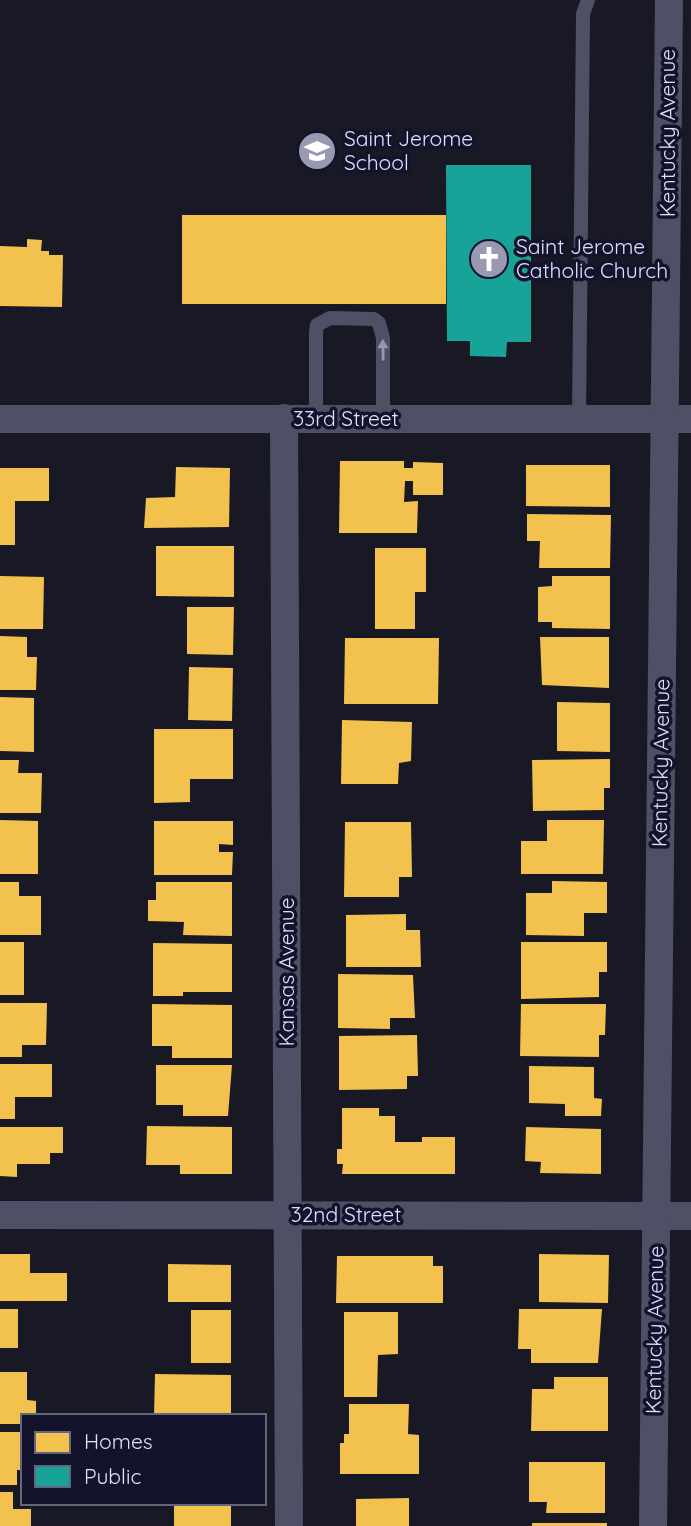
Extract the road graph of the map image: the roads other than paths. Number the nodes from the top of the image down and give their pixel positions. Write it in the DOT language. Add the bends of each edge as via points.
graph roads {
  1 [pos="588,0"];
  2 [pos="669,0"];
  3 [pos="680,119"];
  4 [pos="284,418"];
  5 [pos="316,418"];
  6 [pos="0,419"];
  7 [pos="383,419"];
  8 [pos="579,419"];
  9 [pos="678,419"];
  10 [pos="0,1215"];
  11 [pos="289,1215"];
  12 [pos="656,1216"];
  13 [pos="691,1216"];
  14 [pos="289,1526"];
  15 [pos="653,1526"];
  1 -- 8 [label="lane" via="583,14"];
  2 -- 3 [label="street, Kentucky Avenue"];
  3 -- 9 [label="street, Kentucky Avenue"];
  4 -- 5 [label="street, 33rd Street"];
  4 -- 6 [label="street, 33rd Street"];
  4 -- 11 [label="street, Kansas Avenue"];
  5 -- 7 [label="street, 33rd Street"];
  7 -- 5 [label="lane, one-way" via="383,338 374,318 323,320 317,325"];
  7 -- 8 [label="street, 33rd Street"];
  8 -- 9 [label="street, 33rd Street"];
  9 -- 12 [label="street, Kentucky Avenue"];
  10 -- 11 [label="street, 32nd Street"];
  11 -- 12 [label="street, 32nd Street"];
  11 -- 14 [label="street, Kansas Avenue"];
  12 -- 13 [label="street, 32nd Street"];
  12 -- 15 [label="street, Kentucky Avenue"];
}
